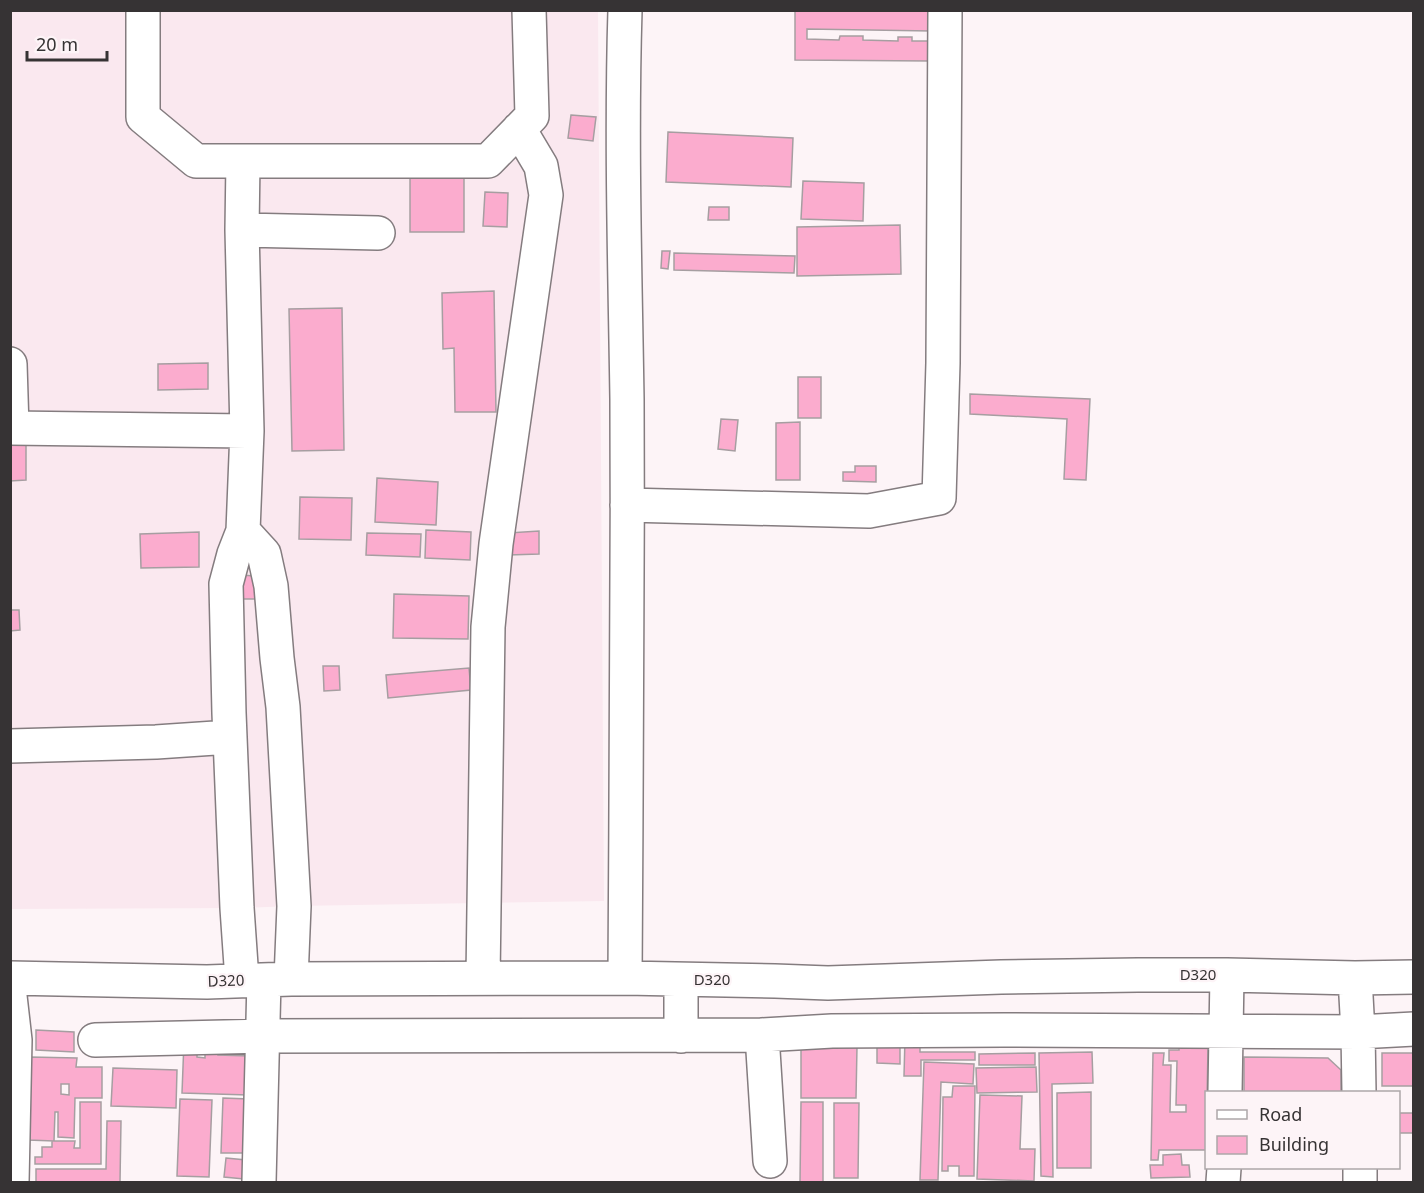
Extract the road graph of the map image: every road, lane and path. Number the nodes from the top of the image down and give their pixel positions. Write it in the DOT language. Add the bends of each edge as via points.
graph roads {
  1 [pos="143,10"];
  2 [pos="529,10"];
  3 [pos="625,10"];
  4 [pos="945,10"];
  5 [pos="519,129"];
  6 [pos="243,160"];
  7 [pos="242,230"];
  8 [pos="378,233"];
  9 [pos="10,364"];
  10 [pos="11,428"];
  11 [pos="246,430"];
  12 [pos="627,505"];
  13 [pos="243,531"];
  14 [pos="230,737"];
  15 [pos="10,746"];
  16 [pos="1227,975"];
  17 [pos="1001,977"];
  18 [pos="1413,977"];
  19 [pos="10,978"];
  20 [pos="483,978"];
  21 [pos="625,978"];
  22 [pos="1354,978"];
  23 [pos="266,980"];
  24 [pos="681,980"];
  25 [pos="828,983"];
  26 [pos="10,996"];
  27 [pos="1413,1029"];
  28 [pos="1004,1030"];
  29 [pos="832,1031"];
  30 [pos="1226,1031"];
  31 [pos="1358,1032"];
  32 [pos="762,1035"];
  33 [pos="262,1036"];
  34 [pos="681,1036"];
  35 [pos="95,1040"];
  36 [pos="1225,1091"];
  37 [pos="1359,1091"];
  38 [pos="770,1161"];
  39 [pos="12,1182"];
  40 [pos="259,1182"];
  1 -- 6 [label="street" via="143,117 196,161"];
  2 -- 5 [label="street" via="532,116"];
  3 -- 12 [label="street"];
  4 -- 12 [label="street" via="939,498 869,511"];
  5 -- 6 [label="street" via="488,160"];
  5 -- 20 [label="street" via="541,166 546,195 496,544 488,627"];
  6 -- 7 [label="street"];
  7 -- 8 [label="street"];
  7 -- 11 [label="street"];
  9 -- 10 [label="street"];
  10 -- 11 [label="street"];
  11 -- 13 [label="street"];
  12 -- 21 [label="street"];
  13 -- 14 [label="street" via="226,584"];
  13 -- 23 [label="street" via="264,554 270,586 283,707 294,906"];
  14 -- 15 [label="street"];
  14 -- 23 [label="street" via="237,908"];
  16 -- 17 [label="street, D320 / D320"];
  16 -- 22 [label="street, D320 / D320"];
  16 -- 30 [label="street"];
  17 -- 25 [label="street, D320 / D320"];
  17 -- 28 [label="street"];
  18 -- 22 [label="street, D320 / D320"];
  19 -- 23 [label="street, D320 / D320"];
  20 -- 21 [label="street, D320 / D320"];
  20 -- 23 [label="street, D320 / D320"];
  21 -- 24 [label="street, D320 / D320"];
  22 -- 31 [label="street"];
  23 -- 33 [label="street"];
  24 -- 25 [label="street, D320 / D320"];
  24 -- 34 [label="street"];
  25 -- 29 [label="street"];
  26 -- 39 [label="street" via="15,1040"];
  27 -- 31 [label="street"];
  28 -- 29 [label="street"];
  28 -- 30 [label="street"];
  29 -- 32 [label="street"];
  30 -- 31 [label="street"];
  30 -- 36 [label="street"];
  31 -- 37 [label="street"];
  32 -- 34 [label="street"];
  32 -- 38 [label="street"];
  33 -- 34 [label="street"];
  33 -- 35 [label="street"];
  33 -- 40 [label="street"];
}
